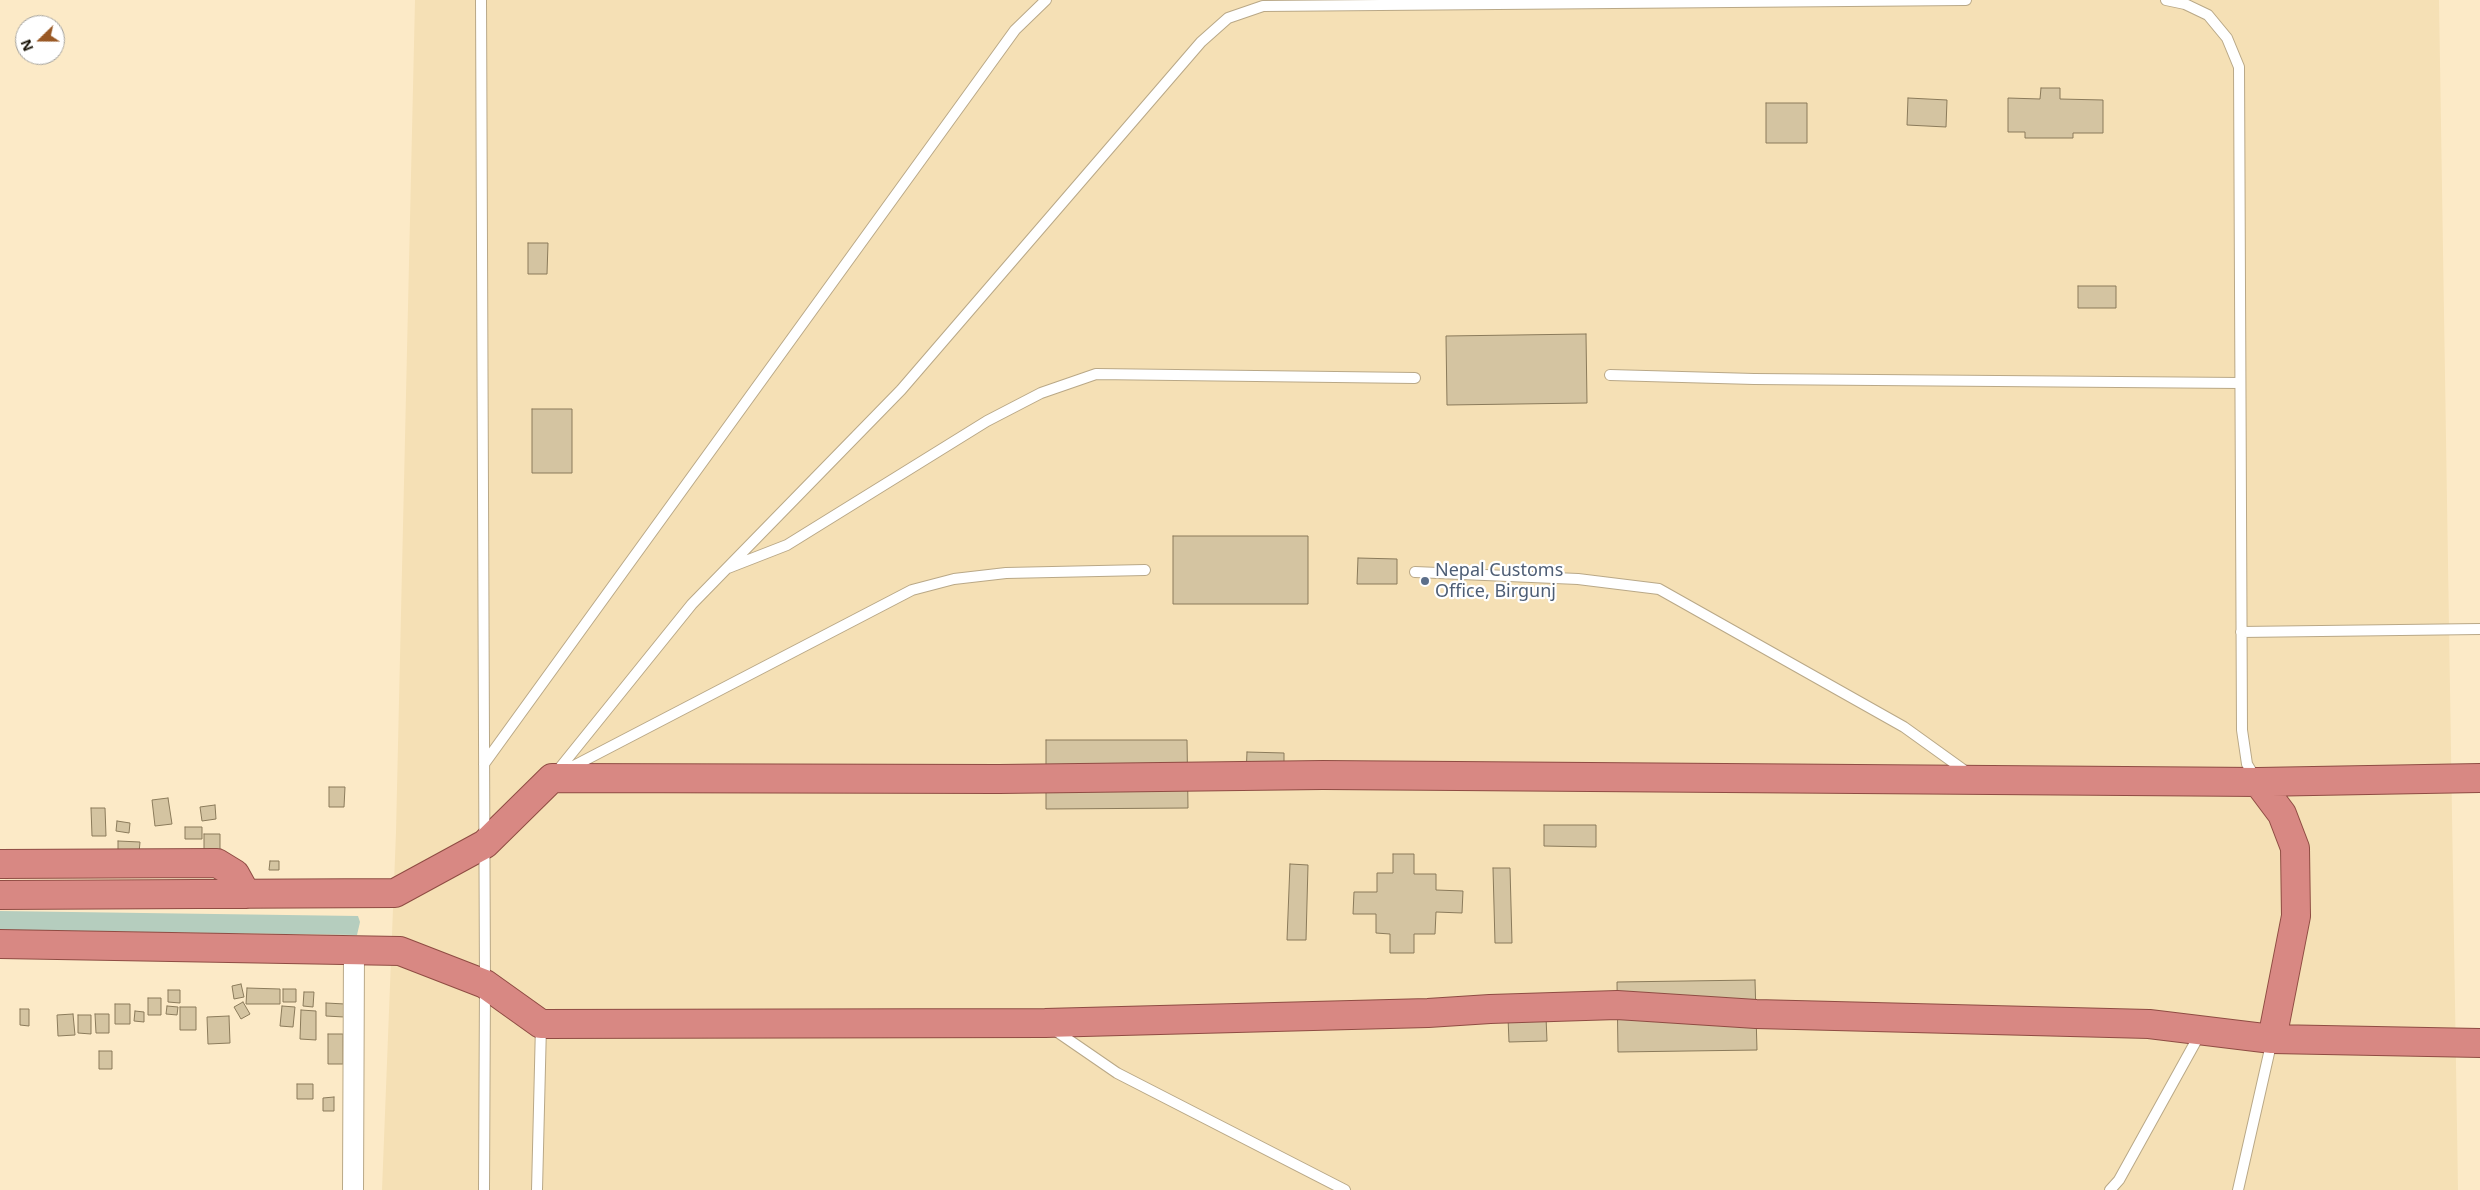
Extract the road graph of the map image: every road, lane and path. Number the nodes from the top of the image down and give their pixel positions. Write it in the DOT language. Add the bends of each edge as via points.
graph roads {
  1 [pos="481,0"];
  2 [pos="1046,0"];
  3 [pos="1966,0"];
  4 [pos="2166,0"];
  5 [pos="1610,375"];
  6 [pos="1415,378"];
  7 [pos="2240,383"];
  8 [pos="725,570"];
  9 [pos="1145,570"];
  10 [pos="1415,572"];
  11 [pos="2480,629"];
  12 [pos="2241,632"];
  13 [pos="484,764"];
  14 [pos="552,778"];
  15 [pos="1975,778"];
  16 [pos="2480,778"];
  17 [pos="2258,782"];
  18 [pos="485,844"];
  19 [pos="0,864"];
  20 [pos="246,894"];
  21 [pos="0,895"];
  22 [pos="0,944"];
  23 [pos="354,950"];
  24 [pos="485,984"];
  25 [pos="1045,1023"];
  26 [pos="541,1024"];
  27 [pos="2203,1029"];
  28 [pos="2272,1039"];
  29 [pos="2480,1044"];
  30 [pos="353,1190"];
  31 [pos="484,1190"];
  32 [pos="537,1190"];
  33 [pos="1345,1190"];
  34 [pos="2110,1190"];
  35 [pos="2238,1190"];
  1 -- 13 [label="lane"];
  2 -- 13 [label="lane" via="1015,30"];
  3 -- 8 [label="lane" via="1263,6 1228,18 1200,42 901,390"];
  4 -- 7 [label="lane" via="2185,4 2208,15 2227,38 2239,67"];
  5 -- 7 [label="lane"];
  6 -- 8 [label="lane" via="1096,374 1041,393 994,417 787,545"];
  7 -- 12 [label="lane"];
  8 -- 14 [label="lane" via="692,604"];
  9 -- 14 [label="lane" via="1006,573 954,579 912,590"];
  10 -- 15 [label="lane" via="1578,579 1659,589 1904,727"];
  11 -- 12 [label="lane"];
  12 -- 17 [label="lane" via="2242,730 2248,764"];
  13 -- 18 [label="lane"];
  14 -- 15 [label="highway" via="999,779 1324,775 1619,779"];
  14 -- 18 [label="highway"];
  15 -- 17 [label="highway"];
  16 -- 17 [label="highway"];
  17 -- 28 [label="highway" via="2282,814 2294,848 2296,916"];
  18 -- 20 [label="highway" via="395,893"];
  18 -- 24 [label="lane"];
  19 -- 20 [label="highway" via="217,863 236,874"];
  20 -- 21 [label="highway"];
  22 -- 23 [label="highway"];
  23 -- 24 [label="highway" via="400,951"];
  23 -- 30 [label="street"];
  24 -- 26 [label="highway"];
  24 -- 31 [label="lane"];
  25 -- 26 [label="highway"];
  25 -- 27 [label="highway" via="1617,1005 1756,1014 2149,1024"];
  25 -- 33 [label="lane" via="1117,1073"];
  26 -- 32 [label="lane"];
  27 -- 28 [label="highway"];
  27 -- 34 [label="lane" via="2119,1180"];
  28 -- 29 [label="highway"];
  28 -- 35 [label="lane"];
}
